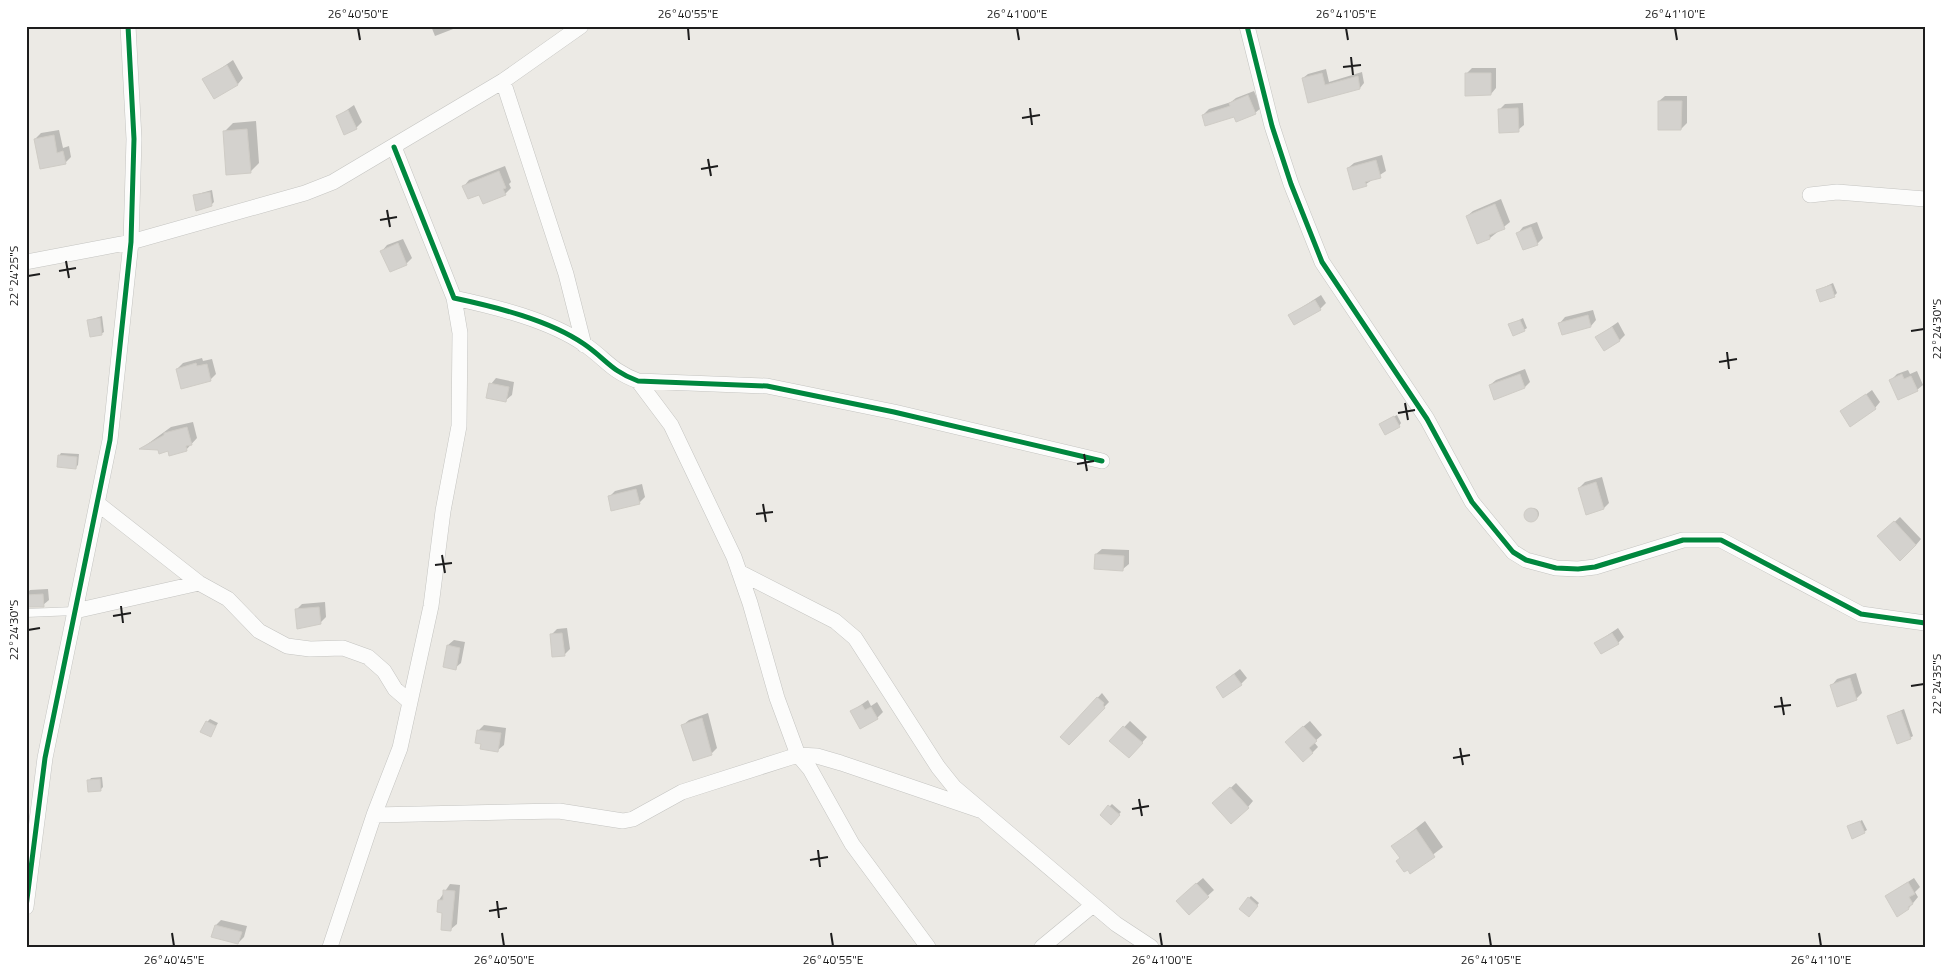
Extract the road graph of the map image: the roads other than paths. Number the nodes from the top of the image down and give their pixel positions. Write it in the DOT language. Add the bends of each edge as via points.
graph roads {
  1 [pos="128,26"];
  2 [pos="581,26"];
  3 [pos="1247,26"];
  4 [pos="503,81"];
  5 [pos="394,147"];
  6 [pos="1810,195"];
  7 [pos="1925,199"];
  8 [pos="131,242"];
  9 [pos="26,262"];
  10 [pos="454,298"];
  11 [pos="584,345"];
  12 [pos="638,381"];
  13 [pos="1102,461"];
  14 [pos="97,503"];
  15 [pos="739,572"];
  16 [pos="199,583"];
  17 [pos="75,611"];
  18 [pos="26,613"];
  19 [pos="1925,623"];
  20 [pos="410,702"];
  21 [pos="798,755"];
  22 [pos="979,810"];
  23 [pos="374,815"];
  24 [pos="1093,905"];
  25 [pos="26,907"];
  26 [pos="330,947"];
  27 [pos="928,947"];
  28 [pos="1042,947"];
  29 [pos="1151,947"];
  1 -- 8 [label="street" via="134,139"];
  2 -- 4 [label="street"];
  3 -- 19 [label="street" via="1272,126 1322,262 1427,419 1472,502 1513,552 1526,560 1556,568 1578,569 1683,540 1721,540 1861,614"];
  4 -- 5 [label="street"];
  4 -- 11 [label="street" via="566,274"];
  5 -- 8 [label="street" via="354,171 305,193"];
  5 -- 10 [label="street"];
  6 -- 7 [label="street" via="1837,192"];
  8 -- 9 [label="street"];
  8 -- 14 [label="street" via="110,440"];
  10 -- 11 [label="street" via="490,306 550,327"];
  10 -- 20 [label="street" via="460,333 460,426 442,511 431,606"];
  11 -- 12 [label="street" via="618,374"];
  12 -- 13 [label="street" via="767,386"];
  12 -- 15 [label="street" via="671,425"];
  14 -- 16 [label="street"];
  14 -- 17 [label="street"];
  15 -- 21 [label="street"];
  15 -- 22 [label="street" via="835,622 856,638 938,767"];
  16 -- 17 [label="street"];
  16 -- 20 [label="street" via="228,599 259,631 286,646 343,648 368,657"];
  17 -- 18 [label="lane"];
  17 -- 25 [label="street" via="44,758"];
  20 -- 23 [label="street" via="400,748"];
  21 -- 22 [label="street" via="841,763"];
  21 -- 23 [label="street" via="682,792 633,819 623,821 559,811"];
  21 -- 27 [label="street" via="810,769 852,844"];
  22 -- 24 [label="street"];
  23 -- 26 [label="street"];
  24 -- 28 [label="street"];
  24 -- 29 [label="street"];
}
